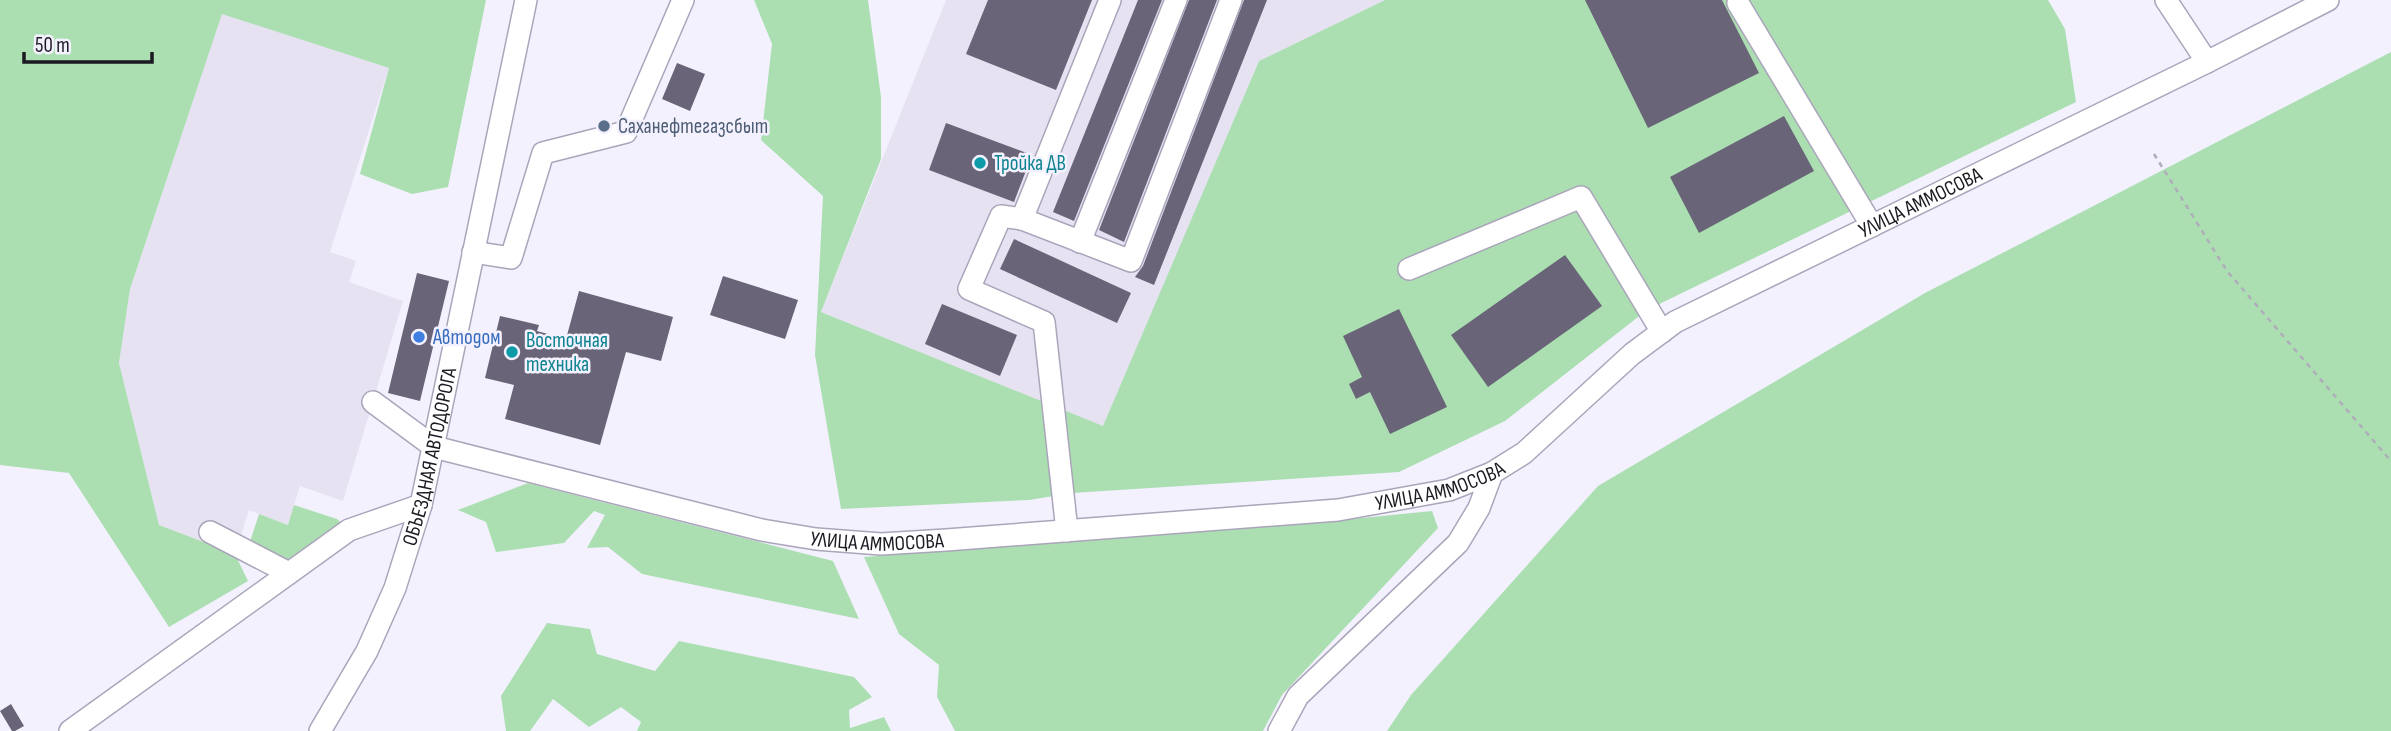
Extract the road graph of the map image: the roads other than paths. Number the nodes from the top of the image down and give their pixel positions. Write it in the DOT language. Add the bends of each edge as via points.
graph roads {
  1 [pos="526,0"];
  2 [pos="683,0"];
  3 [pos="1110,0"];
  4 [pos="1176,0"];
  5 [pos="1231,0"];
  6 [pos="2166,0"];
  7 [pos="2328,0"];
  8 [pos="1738,3"];
  9 [pos="2207,62"];
  10 [pos="1022,219"];
  11 [pos="1872,226"];
  12 [pos="1080,242"];
  13 [pos="473,252"];
  14 [pos="1409,269"];
  15 [pos="1662,332"];
  16 [pos="373,402"];
  17 [pos="434,447"];
  18 [pos="1492,473"];
  19 [pos="421,505"];
  20 [pos="1067,531"];
  21 [pos="210,532"];
  22 [pos="289,573"];
  23 [pos="70,731"];
  24 [pos="320,731"];
  25 [pos="1279,731"];
  1 -- 13 [label="street, ОБЪЕЗДНАЯ АВТОДОРОГА"];
  2 -- 13 [label="street" via="626,132 543,153 511,258"];
  3 -- 10 [label="street"];
  4 -- 12 [label="street"];
  5 -- 12 [label="street" via="1131,261"];
  6 -- 9 [label="street"];
  7 -- 9 [label="street, УЛИЦА АММОСОВА"];
  8 -- 11 [label="street"];
  9 -- 11 [label="street, УЛИЦА АММОСОВА"];
  10 -- 12 [label="street"];
  10 -- 20 [label="street" via="1002,216 969,289 1044,322"];
  11 -- 15 [label="street, УЛИЦА АММОСОВА"];
  13 -- 17 [label="street, ОБЪЕЗДНАЯ АВТОДОРОГА"];
  14 -- 15 [label="street" via="1581,197"];
  15 -- 18 [label="street, УЛИЦА АММОСОВА" via="1524,453"];
  16 -- 17 [label="street"];
  17 -- 19 [label="street, ОБЪЕЗДНАЯ АВТОДОРОГА"];
  17 -- 20 [label="street, УЛИЦА АММОСОВА" via="762,530 816,539 881,544"];
  18 -- 20 [label="street, УЛИЦА АММОСОВА" via="1449,491 1338,510"];
  18 -- 25 [label="street" via="1479,508 1458,542 1298,696"];
  19 -- 22 [label="street" via="349,530"];
  19 -- 24 [label="street, ОБЪЕЗДНАЯ АВТОДОРОГА" via="395,588 368,651"];
  21 -- 22 [label="street"];
  22 -- 23 [label="street"];
}
